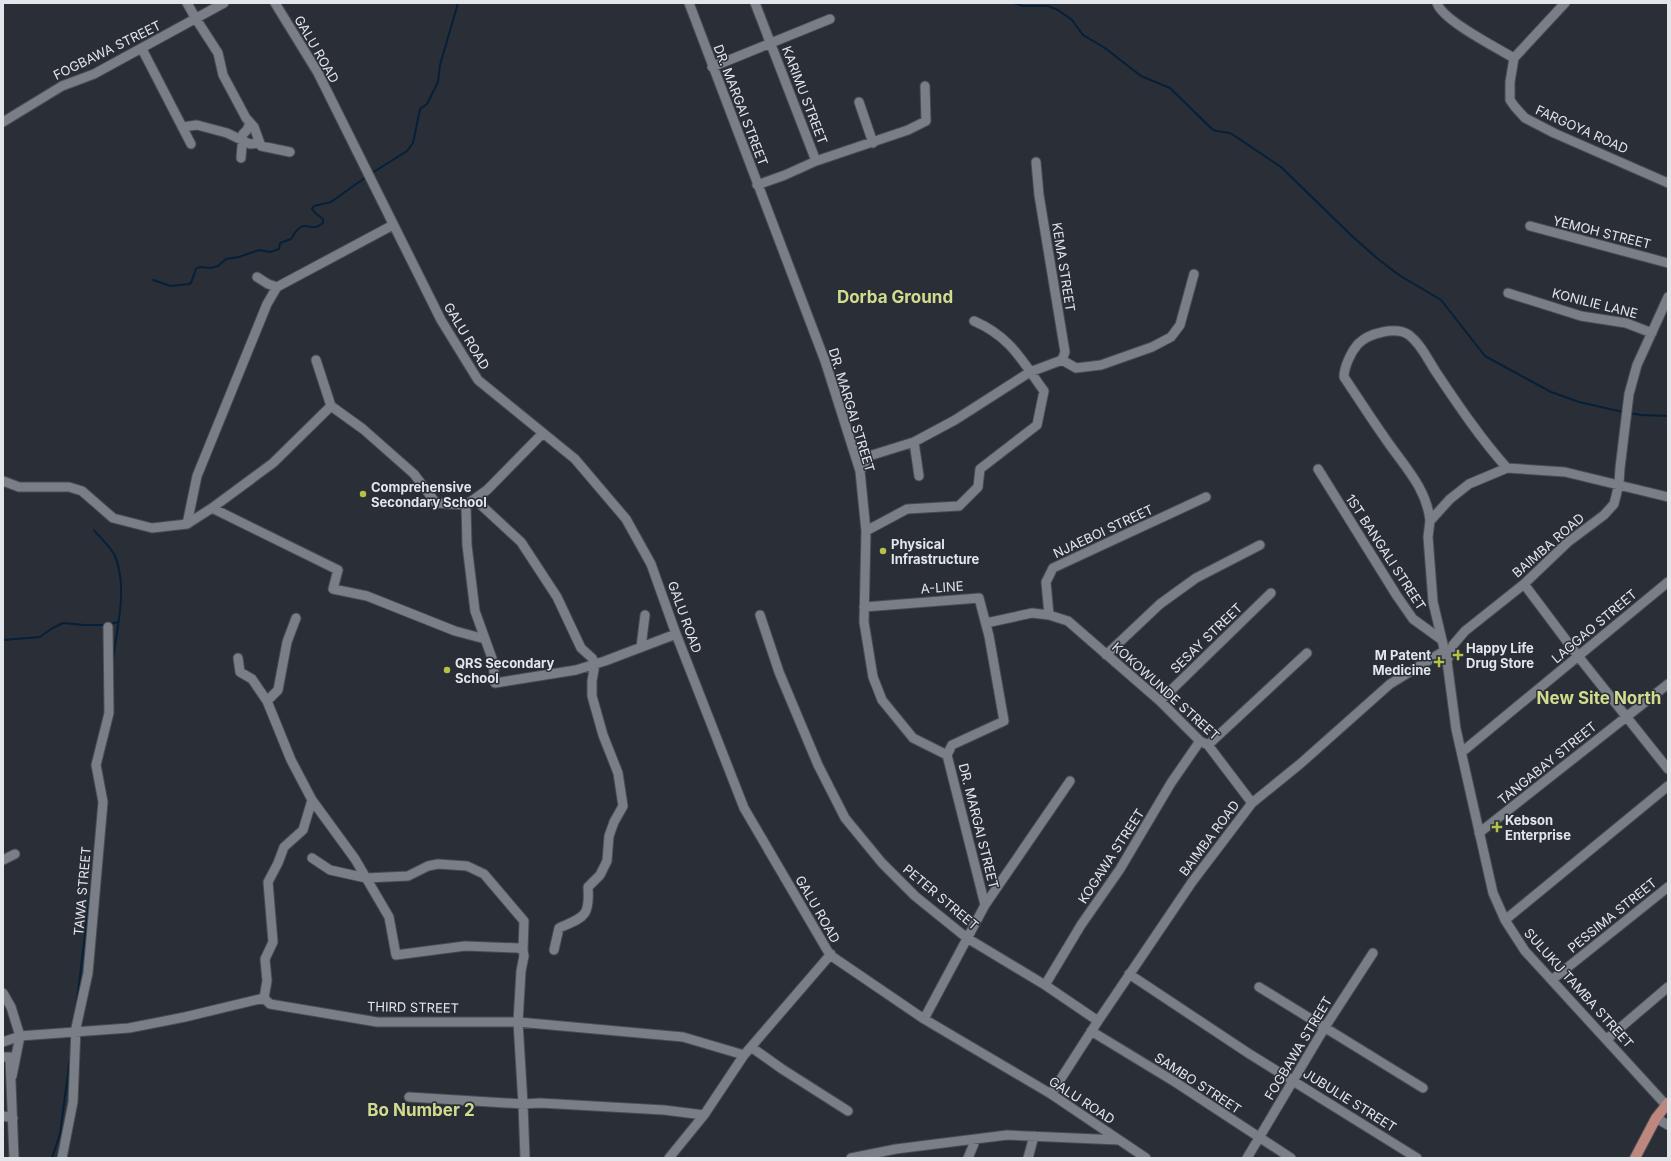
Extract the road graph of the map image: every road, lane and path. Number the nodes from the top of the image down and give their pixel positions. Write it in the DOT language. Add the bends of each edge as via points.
graph roads {
  1 [pos="188,3"];
  2 [pos="224,3"];
  3 [pos="275,3"];
  4 [pos="689,3"];
  5 [pos="755,3"];
  6 [pos="1437,3"];
  7 [pos="1565,3"];
  8 [pos="196,19"];
  9 [pos="830,20"];
  10 [pos="771,43"];
  11 [pos="142,49"];
  12 [pos="1514,58"];
  13 [pos="712,67"];
  14 [pos="925,86"];
  15 [pos="859,102"];
  16 [pos="3,122"];
  17 [pos="250,123"];
  18 [pos="182,127"];
  19 [pos="242,139"];
  20 [pos="873,143"];
  21 [pos="191,144"];
  22 [pos="260,144"];
  23 [pos="290,152"];
  24 [pos="241,158"];
  25 [pos="816,161"];
  26 [pos="1036,162"];
  27 [pos="1668,183"];
  28 [pos="757,185"];
  29 [pos="394,225"];
  30 [pos="1530,226"];
  31 [pos="1668,263"];
  32 [pos="1194,274"];
  33 [pos="257,277"];
  34 [pos="277,287"];
  35 [pos="1508,293"];
  36 [pos="1668,297"];
  37 [pos="974,321"];
  38 [pos="1652,333"];
  39 [pos="316,360"];
  40 [pos="1062,360"];
  41 [pos="1030,372"];
  42 [pos="331,406"];
  43 [pos="543,433"];
  44 [pos="914,442"];
  45 [pos="1507,468"];
  46 [pos="1318,469"];
  47 [pos="860,471"];
  48 [pos="919,476"];
  49 [pos="3,481"];
  50 [pos="1619,484"];
  51 [pos="1206,497"];
  52 [pos="1668,497"];
  53 [pos="476,498"];
  54 [pos="466,506"];
  55 [pos="212,508"];
  56 [pos="1430,521"];
  57 [pos="187,524"];
  58 [pos="866,531"];
  59 [pos="1260,544"];
  60 [pos="1668,582"];
  61 [pos="1524,584"];
  62 [pos="1271,593"];
  63 [pos="864,607"];
  64 [pos="645,615"];
  65 [pos="760,615"];
  66 [pos="1049,615"];
  67 [pos="296,618"];
  68 [pos="986,623"];
  69 [pos="108,627"];
  70 [pos="676,634"];
  71 [pos="485,639"];
  72 [pos="1442,640"];
  73 [pos="641,647"];
  74 [pos="1444,651"];
  75 [pos="1308,653"];
  76 [pos="1106,655"];
  77 [pos="1578,656"];
  78 [pos="238,658"];
  79 [pos="1447,661"];
  80 [pos="595,664"];
  81 [pos="1668,684"];
  82 [pos="267,701"];
  83 [pos="1160,701"];
  84 [pos="1627,716"];
  85 [pos="1204,743"];
  86 [pos="1462,752"];
  87 [pos="947,755"];
  88 [pos="1668,769"];
  89 [pos="1070,781"];
  90 [pos="1668,786"];
  91 [pos="312,800"];
  92 [pos="1252,803"];
  93 [pos="1479,833"];
  94 [pos="15,854"];
  95 [pos="312,858"];
  96 [pos="3,860"];
  97 [pos="366,878"];
  98 [pos="1668,886"];
  99 [pos="986,905"];
  100 [pos="1505,920"];
  101 [pos="967,938"];
  102 [pos="522,950"];
  103 [pos="554,950"];
  104 [pos="1373,953"];
  105 [pos="831,955"];
  106 [pos="1130,974"];
  107 [pos="1553,979"];
  108 [pos="1045,985"];
  109 [pos="1260,987"];
  110 [pos="1668,987"];
  111 [pos="3,993"];
  112 [pos="264,998"];
  113 [pos="924,1018"];
  114 [pos="1098,1021"];
  115 [pos="518,1022"];
  116 [pos="1325,1027"];
  117 [pos="1091,1031"];
  118 [pos="76,1033"];
  119 [pos="20,1036"];
  120 [pos="1607,1039"];
  121 [pos="3,1042"];
  122 [pos="751,1047"];
  123 [pos="744,1055"];
  124 [pos="3,1057"];
  125 [pos="12,1076"];
  126 [pos="1293,1080"];
  127 [pos="1423,1088"];
  128 [pos="1051,1094"];
  129 [pos="409,1097"];
  130 [pos="523,1104"];
  131 [pos="1667,1104"];
  132 [pos="848,1111"];
  133 [pos="704,1115"];
  134 [pos="3,1116"];
  135 [pos="13,1118"];
  136 [pos="1656,1118"];
  137 [pos="1668,1125"];
  138 [pos="1034,1136"];
  139 [pos="1259,1138"];
  140 [pos="976,1139"];
  141 [pos="1120,1140"];
  142 [pos="14,1158"];
  143 [pos="62,1158"];
  144 [pos="525,1158"];
  145 [pos="669,1158"];
  146 [pos="852,1158"];
  147 [pos="968,1158"];
  148 [pos="1028,1158"];
  149 [pos="1146,1158"];
  150 [pos="1247,1158"];
  151 [pos="1291,1158"];
  152 [pos="1417,1158"];
  153 [pos="1635,1158"];
  1 -- 8 [label="street"];
  2 -- 8 [label="street, FOGBAWA STREET"];
  3 -- 29 [label="street, GALU ROAD" via="318,73"];
  4 -- 13 [label="street, DR. MARGAI STREET"];
  5 -- 10 [label="street, KARIMU STREET"];
  6 -- 12 [label="street" via="1448,18"];
  7 -- 12 [label="street"];
  8 -- 11 [label="street, FOGBAWA STREET"];
  8 -- 17 [label="street" via="218,53 223,76"];
  9 -- 10 [label="street"];
  10 -- 13 [label="street"];
  10 -- 25 [label="street, KARIMU STREET"];
  11 -- 16 [label="street, FOGBAWA STREET" via="94,74 62,86"];
  11 -- 18 [label="street"];
  12 -- 27 [label="street, FARGOYA ROAD" via="1510,100 1525,118"];
  13 -- 28 [label="street, DR. MARGAI STREET"];
  14 -- 20 [label="street" via="926,121"];
  15 -- 20 [label="street"];
  17 -- 19 [label="street"];
  17 -- 22 [label="street"];
  18 -- 19 [label="street" via="197,125"];
  18 -- 21 [label="street"];
  19 -- 22 [label="street" via="250,144"];
  19 -- 24 [label="street"];
  20 -- 25 [label="street"];
  22 -- 23 [label="street"];
  25 -- 28 [label="street, KARIMU STREET"];
  26 -- 40 [label="street, KEMA STREET" via="1039,195 1065,352"];
  28 -- 47 [label="street, DR. MARGAI STREET" via="824,361"];
  29 -- 34 [label="street"];
  29 -- 43 [label="street, GALU ROAD" via="441,320 478,380"];
  30 -- 31 [label="street, YEMOH STREET"];
  32 -- 40 [label="street" via="1180,325 1171,337 1152,347 1101,365 1076,368"];
  33 -- 34 [label="street"];
  34 -- 57 [label="street" via="267,304 196,476"];
  35 -- 38 [label="street, KONILIE LANE" via="1581,316 1626,322"];
  36 -- 38 [label="street, BAIMBA ROAD"];
  37 -- 41 [label="street" via="990,328 1010,344"];
  38 -- 50 [label="street, BAIMBA ROAD" via="1637,365 1629,394"];
  39 -- 42 [label="street"];
  40 -- 41 [label="street"];
  41 -- 44 [label="street" via="955,420"];
  41 -- 58 [label="street" via="1044,391 1037,425 980,469 978,487 959,506 907,510"];
  42 -- 54 [label="street" via="414,474 436,502"];
  42 -- 55 [label="street" via="273,463"];
  43 -- 53 [label="street"];
  43 -- 70 [label="street, GALU ROAD" via="575,459 626,519 651,564"];
  44 -- 47 [label="street" via="869,456"];
  44 -- 48 [label="street"];
  45 -- 50 [label="street" via="1566,472"];
  45 -- 56 [label="street" via="1469,484 1446,503"];
  45 -- 56 [label="street, SULUKU TAMBA STREET" via="1491,450 1410,336 1402,331 1391,330 1373,335 1359,343 1344,370 1344,377 1386,441 1419,485 1426,500"];
  46 -- 72 [label="street, 1ST BANGALI STREET" via="1413,619"];
  47 -- 58 [label="street, DR. MARGAI STREET"];
  49 -- 57 [label="street" via="19,487 68,487 82,491 113,518 152,528"];
  50 -- 52 [label="street"];
  50 -- 61 [label="street, BAIMBA ROAD" via="1614,504 1604,515 1568,542"];
  51 -- 66 [label="street, NJAEBOI STREET" via="1053,568 1046,582"];
  53 -- 54 [label="street"];
  53 -- 80 [label="street" via="521,542 557,597 581,648"];
  54 -- 71 [label="street" via="467,545 475,611"];
  55 -- 57 [label="street"];
  55 -- 71 [label="street" via="338,570 333,589 367,596 455,631"];
  56 -- 72 [label="street, SULUKU TAMBA STREET" via="1428,537 1433,602"];
  58 -- 63 [label="street, DR. MARGAI STREET"];
  59 -- 76 [label="street" via="1196,578 1160,604"];
  60 -- 77 [label="street, LAGGAO STREET"];
  61 -- 77 [label="street"];
  61 -- 79 [label="street, BAIMBA ROAD" via="1466,631 1453,645"];
  62 -- 83 [label="street, SESAY STREET"];
  63 -- 68 [label="street, A-LINE" via="979,598"];
  63 -- 87 [label="street, DR. MARGAI STREET" via="873,677 882,700 913,738"];
  64 -- 73 [label="street"];
  65 -- 101 [label="street, PETER STREET" via="791,701 818,765 845,818 882,864 909,891"];
  66 -- 68 [label="street" via="1032,613"];
  66 -- 76 [label="street, KOKOWUNDE STREET" via="1068,621"];
  67 -- 82 [label="street" via="287,642 278,690"];
  68 -- 87 [label="street" via="1004,722 952,745"];
  69 -- 118 [label="street, TAWA STREET" via="109,713 96,765 103,802 88,973"];
  70 -- 73 [label="street"];
  70 -- 105 [label="street, GALU ROAD" via="744,808"];
  71 -- 80 [label="street" via="493,661 495,683 576,670"];
  72 -- 74 [label="street, SULUKU TAMBA STREET"];
  73 -- 80 [label="street"];
  74 -- 79 [label="street, SULUKU TAMBA STREET"];
  74 -- 92 [label="street, BAIMBA ROAD" via="1390,684"];
  75 -- 85 [label="street, KOGAWA STREET"];
  76 -- 83 [label="street, KOKOWUNDE STREET"];
  77 -- 84 [label="street"];
  77 -- 86 [label="street, LAGGAO STREET"];
  78 -- 82 [label="street" via="240,672 252,679"];
  79 -- 86 [label="street, SULUKU TAMBA STREET" via="1451,701"];
  80 -- 103 [label="street" via="592,696 603,735 618,773 623,806 609,836 607,861 600,874 588,887 589,903 586,915 558,928"];
  81 -- 84 [label="street, TANGABAY STREET"];
  82 -- 91 [label="street" via="291,760"];
  83 -- 85 [label="street, KOKOWUNDE STREET"];
  84 -- 88 [label="street"];
  84 -- 93 [label="street, TANGABAY STREET"];
  85 -- 92 [label="street, KOKOWUNDE STREET"];
  85 -- 108 [label="street, KOGAWA STREET" via="1171,783 1120,869 1081,925"];
  86 -- 93 [label="street, SULUKU TAMBA STREET"];
  87 -- 99 [label="street, DR. MARGAI STREET"];
  89 -- 99 [label="street"];
  90 -- 100 [label="street"];
  91 -- 97 [label="street"];
  91 -- 112 [label="street" via="304,830 284,847 268,882 273,942 265,959 267,981"];
  92 -- 106 [label="street, BAIMBA ROAD" via="1192,882"];
  93 -- 100 [label="street, SULUKU TAMBA STREET" via="1493,893"];
  94 -- 96 [label="street"];
  95 -- 97 [label="street" via="330,870"];
  97 -- 102 [label="street" via="390,917 396,955 465,946"];
  97 -- 102 [label="street" via="408,876 438,864 467,866 484,874 524,921"];
  98 -- 107 [label="street, PESSIMA STREET"];
  99 -- 101 [label="street"];
  100 -- 107 [label="street, SULUKU TAMBA STREET" via="1525,951"];
  101 -- 108 [label="street, PETER STREET"];
  101 -- 113 [label="street"];
  102 -- 115 [label="street" via="524,956"];
  104 -- 116 [label="street, FOGBAWA STREET"];
  105 -- 113 [label="street, GALU ROAD"];
  105 -- 122 [label="street"];
  106 -- 114 [label="street, BAIMBA ROAD"];
  106 -- 126 [label="street, JUBULIE STREET"];
  107 -- 120 [label="street, SULUKU TAMBA STREET"];
  108 -- 114 [label="street, PETER STREET"];
  109 -- 116 [label="street"];
  110 -- 120 [label="street"];
  111 -- 119 [label="street" via="11,1006"];
  112 -- 115 [label="street, THIRD STREET" via="270,1004 376,1022"];
  112 -- 118 [label="street" via="128,1028"];
  113 -- 128 [label="street, GALU ROAD"];
  114 -- 117 [label="street, BAIMBA ROAD"];
  115 -- 123 [label="street, THIRD STREET" via="683,1037"];
  115 -- 130 [label="street"];
  116 -- 126 [label="street, FOGBAWA STREET"];
  116 -- 127 [label="street"];
  117 -- 128 [label="street, BAIMBA ROAD"];
  117 -- 139 [label="street, SAMBO STREET" via="1175,1082"];
  118 -- 119 [label="street"];
  118 -- 143 [label="street, TAWA STREET" via="73,1102"];
  119 -- 121 [label="street"];
  119 -- 125 [label="street"];
  120 -- 131 [label="street, SULUKU TAMBA STREET"];
  122 -- 123 [label="street"];
  122 -- 132 [label="street"];
  123 -- 133 [label="street"];
  124 -- 125 [label="street" via="10,1057"];
  125 -- 135 [label="street"];
  126 -- 139 [label="street, FOGBAWA STREET"];
  126 -- 152 [label="street, JUBULIE STREET"];
  128 -- 141 [label="street, GALU ROAD"];
  129 -- 130 [label="street"];
  130 -- 133 [label="street" via="664,1110"];
  130 -- 144 [label="street"];
  131 -- 136 [label="main road"];
  133 -- 145 [label="street"];
  134 -- 135 [label="street"];
  135 -- 142 [label="street"];
  136 -- 137 [label="street"];
  136 -- 153 [label="main road"];
  138 -- 140 [label="street" via="1007,1135"];
  138 -- 141 [label="street"];
  138 -- 148 [label="street"];
  139 -- 150 [label="street, FOGBAWA STREET"];
  139 -- 151 [label="street, SAMBO STREET"];
  140 -- 146 [label="street" via="896,1149"];
  140 -- 147 [label="street"];
  141 -- 149 [label="street, GALU ROAD"];
}
